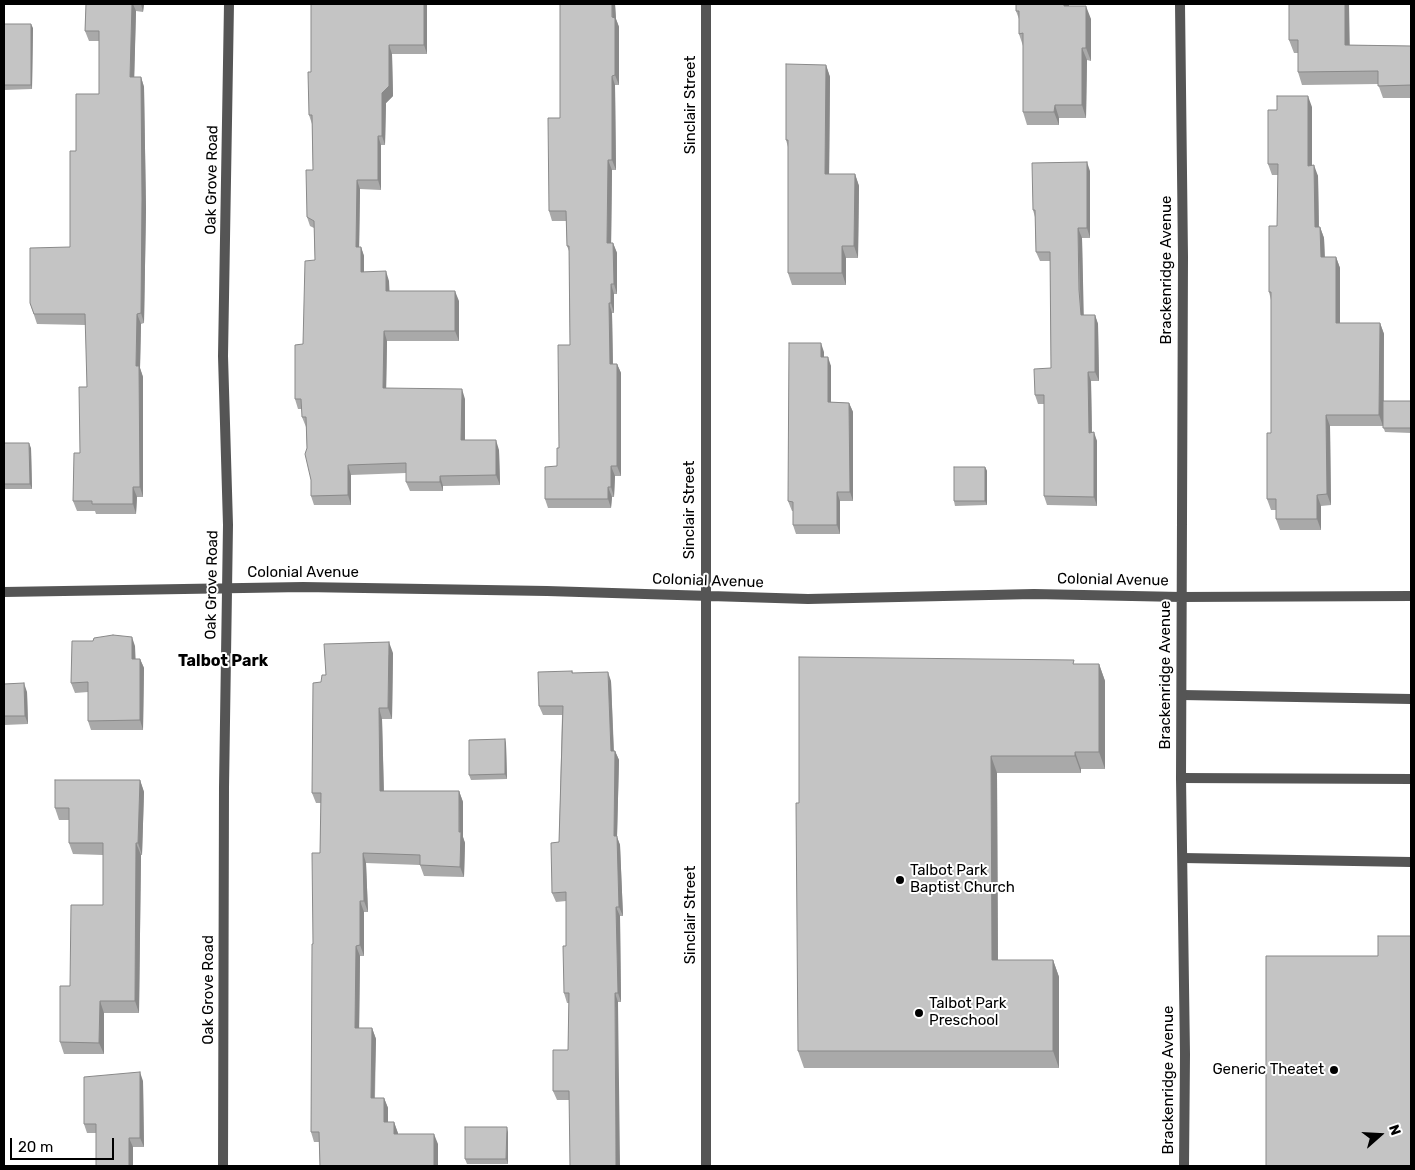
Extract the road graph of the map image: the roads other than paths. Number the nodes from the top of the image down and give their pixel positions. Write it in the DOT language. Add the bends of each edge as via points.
graph roads {
  1 [pos="229,4"];
  2 [pos="706,4"];
  3 [pos="1180,4"];
  4 [pos="227,589"];
  5 [pos="4,592"];
  6 [pos="705,596"];
  7 [pos="1411,596"];
  8 [pos="1182,597"];
  9 [pos="1182,695"];
  10 [pos="1411,699"];
  11 [pos="1181,778"];
  12 [pos="1411,779"];
  13 [pos="1183,858"];
  14 [pos="1411,862"];
  15 [pos="223,1166"];
  16 [pos="706,1166"];
  17 [pos="1184,1166"];
  1 -- 4 [label="street, Oak Grove Road" via="224,356"];
  2 -- 6 [label="street, Sinclair Street"];
  3 -- 8 [label="street, Brackenridge Avenue"];
  4 -- 5 [label="street, Colonial Avenue"];
  4 -- 6 [label="street, Colonial Avenue" via="342,587"];
  4 -- 15 [label="street, Oak Grove Road"];
  6 -- 8 [label="street, Colonial Avenue" via="808,598 1034,594"];
  6 -- 16 [label="street, Sinclair Street"];
  7 -- 8 [label="street, Colonial Avenue"];
  8 -- 9 [label="street, Brackenridge Avenue"];
  9 -- 10 [label="street"];
  9 -- 11 [label="street, Brackenridge Avenue"];
  11 -- 12 [label="street"];
  11 -- 13 [label="street, Brackenridge Avenue"];
  13 -- 14 [label="street"];
  13 -- 17 [label="street, Brackenridge Avenue"];
}
